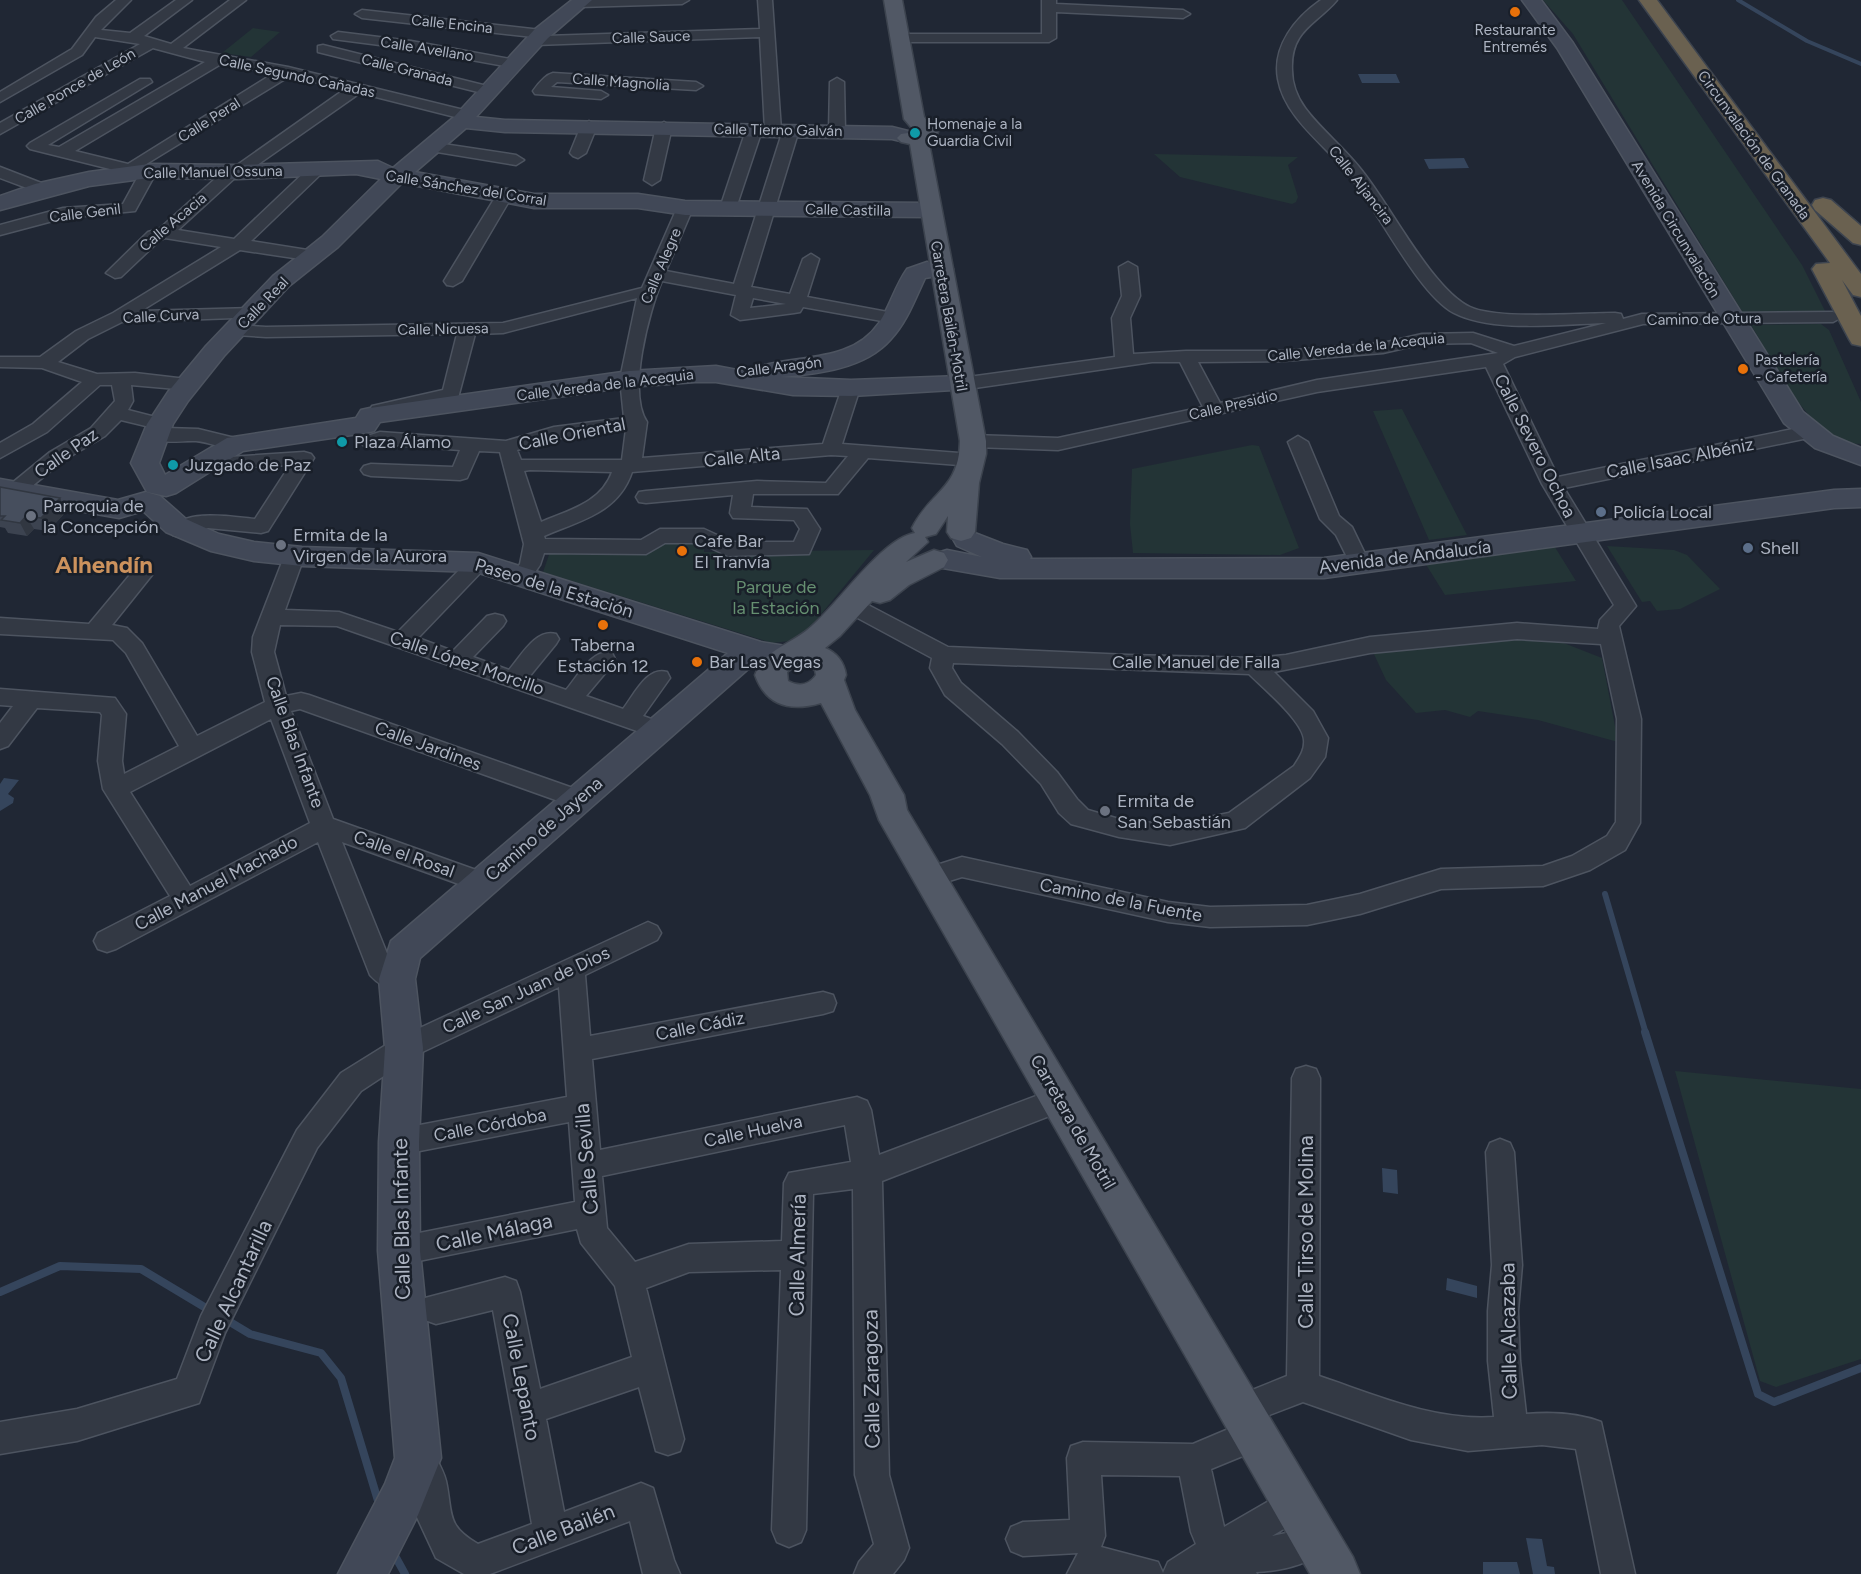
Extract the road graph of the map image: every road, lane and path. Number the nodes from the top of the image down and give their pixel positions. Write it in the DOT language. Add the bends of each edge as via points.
graph roads {
  1 [pos="124,0"];
  2 [pos="185,0"];
  3 [pos="239,0"];
  4 [pos="378,0"];
  5 [pos="682,0"];
  6 [pos="765,0"];
  7 [pos="893,0"];
  8 [pos="1330,0"];
  9 [pos="1531,0"];
  10 [pos="1648,0"];
  11 [pos="1668,0"];
  12 [pos="581,2"];
  13 [pos="1049,4"];
  14 [pos="362,14"];
  15 [pos="1184,14"];
  16 [pos="92,33"];
  17 [pos="767,33"];
  18 [pos="338,36"];
  19 [pos="133,38"];
  20 [pos="538,38"];
  21 [pos="900,38"];
  22 [pos="151,43"];
  23 [pos="323,49"];
  24 [pos="172,50"];
  25 [pos="220,59"];
  26 [pos="292,72"];
  27 [pos="503,77"];
  28 [pos="145,82"];
  29 [pos="837,82"];
  30 [pos="696,86"];
  31 [pos="357,88"];
  32 [pos="540,90"];
  33 [pos="601,95"];
  34 [pos="0,98"];
  35 [pos="464,118"];
  36 [pos="590,126"];
  37 [pos="664,126"];
  38 [pos="0,129"];
  39 [pos="837,131"];
  40 [pos="772,132"];
  41 [pos="911,133"];
  42 [pos="430,147"];
  43 [pos="62,152"];
  44 [pos="578,153"];
  45 [pos="516,160"];
  46 [pos="357,168"];
  47 [pos="317,169"];
  48 [pos="137,171"];
  49 [pos="0,172"];
  50 [pos="234,172"];
  51 [pos="401,173"];
  52 [pos="652,180"];
  53 [pos="43,189"];
  54 [pos="1789,192"];
  55 [pos="504,196"];
  56 [pos="0,203"];
  57 [pos="1823,206"];
  58 [pos="685,208"];
  59 [pos="728,208"];
  60 [pos="766,209"];
  61 [pos="930,210"];
  62 [pos="0,230"];
  63 [pos="165,232"];
  64 [pos="1861,238"];
  65 [pos="239,243"];
  66 [pos="1861,255"];
  67 [pos="314,256"];
  68 [pos="811,259"];
  69 [pos="1128,267"];
  70 [pos="941,269"];
  71 [pos="115,273"];
  72 [pos="658,274"];
  73 [pos="453,281"];
  74 [pos="744,290"];
  75 [pos="1861,290"];
  76 [pos="647,293"];
  77 [pos="797,300"];
  78 [pos="254,313"];
  79 [pos="118,317"];
  80 [pos="1833,317"];
  81 [pos="894,318"];
  82 [pos="1730,318"];
  83 [pos="1642,319"];
  84 [pos="468,328"];
  85 [pos="236,330"];
  86 [pos="1514,335"];
  87 [pos="1861,339"];
  88 [pos="1186,356"];
  89 [pos="1125,361"];
  90 [pos="0,362"];
  91 [pos="1493,362"];
  92 [pos="44,363"];
  93 [pos="716,374"];
  94 [pos="629,379"];
  95 [pos="95,380"];
  96 [pos="121,381"];
  97 [pos="970,383"];
  98 [pos="188,384"];
  99 [pos="851,388"];
  100 [pos="1214,409"];
  101 [pos="117,413"];
  102 [pos="637,422"];
  103 [pos="368,428"];
  104 [pos="157,429"];
  105 [pos="1808,432"];
  106 [pos="1298,442"];
  107 [pos="236,444"];
  108 [pos="472,444"];
  109 [pos="831,449"];
  110 [pos="0,452"];
  111 [pos="862,452"];
  112 [pos="511,457"];
  113 [pos="970,461"];
  114 [pos="206,462"];
  115 [pos="628,466"];
  116 [pos="370,470"];
  117 [pos="1858,478"];
  118 [pos="1552,484"];
  119 [pos="744,488"];
  120 [pos="363,489"];
  121 [pos="6,490"];
  122 [pos="646,497"];
  123 [pos="163,504"];
  124 [pos="1580,530"];
  125 [pos="964,535"];
  126 [pos="536,539"];
  127 [pos="930,548"];
  128 [pos="294,557"];
  129 [pos="1357,558"];
  130 [pos="478,563"];
  131 [pos="141,575"];
  132 [pos="522,576"];
  133 [pos="862,611"];
  134 [pos="272,617"];
  135 [pos="495,621"];
  136 [pos="0,626"];
  137 [pos="96,630"];
  138 [pos="1611,637"];
  139 [pos="548,639"];
  140 [pos="402,640"];
  141 [pos="944,655"];
  142 [pos="604,659"];
  143 [pos="458,660"];
  144 [pos="1255,666"];
  145 [pos="782,668"];
  146 [pos="829,673"];
  147 [pos="659,678"];
  148 [pos="513,680"];
  149 [pos="0,697"];
  150 [pos="31,699"];
  151 [pos="570,700"];
  152 [pos="277,706"];
  153 [pos="642,725"];
  154 [pos="0,740"];
  155 [pos="193,748"];
  156 [pos="116,789"];
  157 [pos="578,799"];
  158 [pos="891,811"];
  159 [pos="326,826"];
  160 [pos="930,876"];
  161 [pos="481,882"];
  162 [pos="185,899"];
  163 [pos="648,933"];
  164 [pos="107,940"];
  165 [pos="391,968"];
  166 [pos="571,970"];
  167 [pos="823,1003"];
  168 [pos="404,1048"];
  169 [pos="577,1050"];
  170 [pos="1306,1078"];
  171 [pos="1060,1099"];
  172 [pos="581,1107"];
  173 [pos="399,1142"];
  174 [pos="1500,1152"];
  175 [pos="586,1166"];
  176 [pos="867,1173"];
  177 [pos="589,1213"];
  178 [pos="399,1251"];
  179 [pos="798,1255"];
  180 [pos="629,1279"];
  181 [pos="436,1310"];
  182 [pos="650,1367"];
  183 [pos="1304,1386"];
  184 [pos="528,1409"];
  185 [pos="1248,1422"];
  186 [pos="1512,1432"];
  187 [pos="0,1438"];
  188 [pos="668,1439"];
  189 [pos="1193,1460"];
  190 [pos="414,1491"];
  191 [pos="1295,1503"];
  192 [pos="789,1530"];
  193 [pos="551,1532"];
  194 [pos="1316,1538"];
  195 [pos="1023,1539"];
  196 [pos="1229,1562"];
  197 [pos="366,1566"];
  198 [pos="663,1574"];
  199 [pos="871,1574"];
  200 [pos="1084,1574"];
  201 [pos="1146,1574"];
  202 [pos="1180,1574"];
  203 [pos="1336,1574"];
  204 [pos="1618,1574"];
  1 -- 16 [label="street"];
  2 -- 19 [label="street"];
  3 -- 24 [label="street"];
  4 -- 14 [label="street, Calle Peral"];
  5 -- 12 [label="street"];
  6 -- 17 [label="street"];
  7 -- 21 [label="main road, Carretera Bailén-Motril"];
  8 -- 86 [label="street, Calle Aljancira" via="1298,28 1287,47 1285,76 1294,104 1338,152 1445,300 1470,315 1491,319"];
  9 -- 82 [label="street, Avenida Circunvalación" via="1566,47"];
  10 -- 54 [label="highway, Circunvalación de Granada"];
  11 -- 57 [label="highway, Circunvalación de Granada"];
  12 -- 20 [label="street, Calle Real"];
  13 -- 15 [label="street"];
  13 -- 21 [label="street" via="1049,38"];
  14 -- 18 [label="street, Calle Peral"];
  14 -- 20 [label="street, Calle Encina"];
  16 -- 19 [label="street, Calle Segundo Cañadas"];
  16 -- 34 [label="street" via="77,52"];
  17 -- 20 [label="street, Calle Sauce"];
  17 -- 40 [label="street"];
  18 -- 23 [label="street, Calle Peral"];
  18 -- 27 [label="street, Calle Avellano" via="411,45"];
  19 -- 22 [label="street, Calle Segundo Cañadas"];
  20 -- 27 [label="street, Calle Real"];
  21 -- 41 [label="main road, Carretera Bailén-Motril"];
  22 -- 24 [label="street, Calle Segundo Cañadas"];
  22 -- 38 [label="street, Calle Ponce de León"];
  23 -- 26 [label="street, Calle Peral"];
  23 -- 27 [label="street, Calle Granada"];
  24 -- 25 [label="street, Calle Segundo Cañadas"];
  25 -- 26 [label="street, Calle Segundo Cañadas"];
  25 -- 43 [label="street"];
  26 -- 31 [label="street, Calle Segundo Cañadas"];
  26 -- 48 [label="street, Calle Peral"];
  27 -- 32 [label="street, Calle Magnolia"];
  27 -- 35 [label="street, Calle Real"];
  28 -- 43 [label="street" via="36,146"];
  29 -- 39 [label="street"];
  30 -- 32 [label="street, Calle Magnolia" via="553,77"];
  31 -- 35 [label="street, Calle Segundo Cañadas"];
  31 -- 50 [label="street, Calle Acacia"];
  32 -- 33 [label="street, Calle Magnolia"];
  35 -- 36 [label="street, Calle Tierno Galván" via="505,126"];
  35 -- 42 [label="street, Calle Real"];
  36 -- 37 [label="street, Calle Tierno Galván"];
  36 -- 44 [label="street"];
  37 -- 40 [label="street, Calle Tierno Galván"];
  37 -- 52 [label="street"];
  39 -- 40 [label="street, Calle Tierno Galván"];
  39 -- 41 [label="street, Calle Tierno Galván"];
  40 -- 59 [label="street"];
  40 -- 60 [label="street"];
  41 -- 61 [label="main road, Carretera Bailén-Motril"];
  42 -- 45 [label="street"];
  42 -- 51 [label="street, Calle Real"];
  43 -- 48 [label="street"];
  46 -- 47 [label="street, Calle Manuel Ossuna"];
  46 -- 51 [label="street, Calle Sánchez del Corral"];
  47 -- 50 [label="street, Calle Manuel Ossuna"];
  47 -- 65 [label="street"];
  48 -- 50 [label="street, Calle Manuel Ossuna"];
  48 -- 53 [label="street, Calle Manuel Ossuna"];
  48 -- 62 [label="street, Calle Genil" via="129,208 85,210"];
  49 -- 53 [label="street"];
  50 -- 63 [label="street, Calle Acacia"];
  51 -- 55 [label="street, Calle Sánchez del Corral"];
  51 -- 67 [label="street, Calle Real"];
  53 -- 56 [label="street, Calle Manuel Ossuna"];
  54 -- 75 [label="highway, Circunvalación de Granada"];
  54 -- 87 [label="highway" via="1792,212"];
  55 -- 58 [label="street, Calle Sánchez del Corral" via="545,202 638,201"];
  55 -- 73 [label="street"];
  57 -- 64 [label="highway"];
  57 -- 66 [label="highway, Circunvalación de Granada"];
  58 -- 59 [label="street, Calle Sánchez del Corral"];
  58 -- 72 [label="street, Calle Alegre"];
  59 -- 60 [label="street, Calle Sánchez del Corral"];
  60 -- 61 [label="street, Calle Castilla"];
  60 -- 74 [label="street"];
  61 -- 70 [label="main road, Carretera Bailén-Motril"];
  63 -- 65 [label="street"];
  63 -- 71 [label="street, Calle Acacia" via="154,236"];
  65 -- 67 [label="street"];
  65 -- 79 [label="street"];
  67 -- 78 [label="street, Calle Real" via="281,281"];
  68 -- 77 [label="street"];
  69 -- 89 [label="street" via="1131,296 1121,318"];
  70 -- 81 [label="street, Calle Aragón" via="915,274"];
  70 -- 97 [label="main road, Carretera Bailén-Motril"];
  72 -- 74 [label="street"];
  72 -- 76 [label="street, Calle Alegre"];
  74 -- 77 [label="street"];
  74 -- 77 [label="street" via="740,315 786,311 794,308"];
  76 -- 84 [label="street, Calle Nicuesa" via="502,328"];
  76 -- 94 [label="street, Calle Alegre"];
  77 -- 81 [label="street"];
  78 -- 79 [label="street, Calle Curva"];
  78 -- 85 [label="street, Calle Real"];
  79 -- 92 [label="street, Calle Curva" via="82,335"];
  80 -- 82 [label="street, Camino de Otura"];
  81 -- 93 [label="street, Calle Aragón" via="873,343 836,359 799,368"];
  82 -- 83 [label="street, Camino de Otura"];
  82 -- 105 [label="street, Avenida Circunvalación" via="1782,402"];
  83 -- 86 [label="street, Calle Aljancira"];
  83 -- 86 [label="street, Camino de Otura" via="1543,347"];
  84 -- 85 [label="street, Calle Nicuesa"];
  84 -- 103 [label="street" via="451,394 383,408"];
  85 -- 98 [label="street, Calle Real"];
  86 -- 88 [label="street, Calle Vereda de la Acequia" via="1480,340 1422,339 1383,348 1283,356"];
  86 -- 91 [label="street, Calle Severo Ochoa"];
  88 -- 89 [label="street, Calle Vereda de la Acequia"];
  88 -- 100 [label="street"];
  89 -- 97 [label="street, Calle Vereda de la Acequia"];
  90 -- 92 [label="street"];
  91 -- 100 [label="street, Calle Presidio" via="1317,386"];
  91 -- 118 [label="street, Calle Severo Ochoa"];
  92 -- 95 [label="street"];
  93 -- 94 [label="street, Calle Vereda de la Acequia"];
  93 -- 99 [label="street, Calle Vereda de la Acequia" via="793,387"];
  94 -- 102 [label="street, Calle Alegre" via="633,417"];
  94 -- 103 [label="street, Calle Vereda de la Acequia"];
  95 -- 96 [label="street"];
  95 -- 110 [label="street" via="40,428"];
  96 -- 98 [label="street"];
  96 -- 101 [label="street" via="124,401"];
  97 -- 99 [label="street, Calle Vereda de la Acequia"];
  97 -- 113 [label="main road, Carretera Bailén-Motril"];
  98 -- 104 [label="street, Calle Real"];
  99 -- 109 [label="street"];
  100 -- 113 [label="street, Calle Presidio"];
  101 -- 104 [label="street"];
  101 -- 121 [label="street, Calle Paz" via="98,432"];
  102 -- 112 [label="street, Calle Oriental" via="521,441"];
  102 -- 115 [label="street, Calle Alegre"];
  103 -- 107 [label="street"];
  103 -- 108 [label="street" via="380,438"];
  103 -- 116 [label="street" via="372,448"];
  104 -- 107 [label="street"];
  104 -- 123 [label="street, Calle Real" via="145,463"];
  105 -- 117 [label="street, Avenida Circunvalación" via="1833,448"];
  105 -- 118 [label="street, Calle Isaac Albéniz"];
  106 -- 129 [label="street" via="1330,519 1345,532"];
  107 -- 114 [label="street"];
  108 -- 112 [label="street"];
  108 -- 116 [label="street" via="460,474"];
  109 -- 111 [label="street, Calle Alta"];
  109 -- 115 [label="street, Calle Alta"];
  111 -- 113 [label="street, Calle Alta"];
  111 -- 119 [label="street" via="831,490"];
  112 -- 115 [label="street, Calle Alta" via="530,464"];
  112 -- 126 [label="street"];
  113 -- 125 [label="main road, Carretera Bailén-Motril"];
  113 -- 127 [label="main road" via="932,516"];
  114 -- 123 [label="street"];
  114 -- 123 [label="street" via="304,458 261,526 190,524"];
  115 -- 126 [label="street, Calle Alegre" via="616,489 601,503"];
  116 -- 120 [label="street"];
  117 -- 124 [label="street, Avenida de Andalucía" via="1834,499"];
  118 -- 124 [label="street, Calle Severo Ochoa"];
  119 -- 122 [label="street"];
  119 -- 126 [label="street" via="740,513 800,514 810,529 802,549 728,549 704,536 660,536 646,547"];
  121 -- 123 [label="street" via="119,509"];
  123 -- 128 [label="street, Paseo de la Estación" via="236,548"];
  124 -- 127 [label="street, Avenida de Andalucía" via="1363,564 1282,570 965,565"];
  124 -- 129 [label="street, Avenida de Andalucía"];
  124 -- 138 [label="street" via="1625,606 1608,625"];
  125 -- 127 [label="main road" via="940,525"];
  125 -- 127 [label="main road" via="964,552"];
  125 -- 129 [label="street, Avenida de Andalucía" via="995,552 1052,562 1280,563"];
  126 -- 132 [label="street"];
  127 -- 133 [label="main road"];
  127 -- 145 [label="main road" via="902,549 829,629"];
  128 -- 130 [label="street, Paseo de la Estación" via="439,558"];
  128 -- 134 [label="street, Calle Blas Infante"];
  130 -- 132 [label="street, Paseo de la Estación"];
  130 -- 140 [label="street"];
  131 -- 137 [label="street"];
  132 -- 145 [label="street, Paseo de la Estación"];
  133 -- 141 [label="street, Calle Manuel de Falla"];
  133 -- 146 [label="main road" via="844,633"];
  134 -- 140 [label="street, Calle López Morcillo" via="339,619"];
  134 -- 152 [label="street, Calle Blas Infante" via="263,651"];
  135 -- 143 [label="street"];
  136 -- 137 [label="street"];
  137 -- 155 [label="street" via="119,633 134,648"];
  138 -- 144 [label="street, Calle Manuel de Falla" via="1517,631 1370,645"];
  138 -- 160 [label="street, Camino de la Fuente" via="1629,719 1628,823 1616,843 1581,863 1543,876 1441,879 1360,904 1307,915 1221,917 1168,912 962,867"];
  139 -- 148 [label="street"];
  140 -- 143 [label="street, Calle López Morcillo"];
  141 -- 144 [label="street, Calle Manuel de Falla"];
  141 -- 144 [label="street" via="941,668 953,689 1010,738 1080,817 1119,828 1170,835 1236,821 1302,772 1313,757 1316,738 1305,717"];
  142 -- 151 [label="street"];
  143 -- 148 [label="street, Calle López Morcillo"];
  145 -- 146 [label="main road" via="815,655"];
  145 -- 146 [label="main road" via="818,692"];
  145 -- 153 [label="street, Camino de Jayena" via="738,679"];
  145 -- 158 [label="main road, Carretera de Motril" via="836,734 878,799"];
  146 -- 158 [label="main road, Carretera de Motril" via="839,710 887,795"];
  147 -- 153 [label="street"];
  148 -- 151 [label="street, Calle López Morcillo"];
  149 -- 150 [label="street"];
  150 -- 154 [label="street"];
  150 -- 156 [label="street" via="107,704 114,714 111,761"];
  151 -- 153 [label="street, Calle López Morcillo"];
  152 -- 155 [label="street, Calle Jardines"];
  152 -- 157 [label="street, Calle Jardines" via="301,700"];
  152 -- 159 [label="street, Calle Blas Infante"];
  153 -- 157 [label="street, Camino de Jayena"];
  155 -- 156 [label="street, Calle Jardines"];
  156 -- 162 [label="street"];
  157 -- 161 [label="street, Camino de Jayena"];
  158 -- 160 [label="main road, Carretera de Motril"];
  159 -- 161 [label="street, Calle el Rosal"];
  159 -- 162 [label="street, Calle Manuel Machado"];
  159 -- 165 [label="street, Calle Blas Infante"];
  160 -- 171 [label="main road, Carretera de Motril"];
  161 -- 165 [label="street, Camino de Jayena" via="412,942"];
  162 -- 164 [label="street, Calle Manuel Machado"];
  163 -- 166 [label="street, Calle San Juan de Dios"];
  165 -- 168 [label="street, Calle Blas Infante"];
  166 -- 168 [label="street, Calle San Juan de Dios"];
  166 -- 169 [label="street, Calle Sevilla"];
  167 -- 169 [label="street, Calle Cádiz"];
  168 -- 173 [label="street, Calle Blas Infante"];
  168 -- 187 [label="street, Calle Alcantarilla" via="351,1082 314,1127 226,1299 188,1392 77,1425"];
  169 -- 172 [label="street, Calle Sevilla"];
  170 -- 183 [label="street, Calle Tirso de Molina"];
  171 -- 176 [label="street, Calle Almería"];
  171 -- 185 [label="main road, Carretera de Motril"];
  172 -- 173 [label="street, Calle Córdoba"];
  172 -- 175 [label="street, Calle Sevilla"];
  173 -- 178 [label="street, Calle Blas Infante"];
  174 -- 186 [label="street, Calle Alcazaba" via="1507,1265 1504,1361"];
  175 -- 176 [label="street, Calle Huelva" via="857,1110"];
  175 -- 177 [label="street, Calle Sevilla"];
  176 -- 179 [label="street, Calle Almería" via="799,1183"];
  176 -- 199 [label="street, Calle Zaragoza" via="872,1475 892,1548"];
  177 -- 178 [label="street, Calle Málaga"];
  177 -- 180 [label="street, Calle Sevilla" via="592,1233"];
  178 -- 190 [label="street, Calle Blas Infante"];
  179 -- 180 [label="street" via="689,1258"];
  179 -- 192 [label="street, Calle Almería"];
  180 -- 182 [label="street, Calle Sevilla"];
  181 -- 184 [label="street, Calle Lepanto" via="505,1292"];
  182 -- 184 [label="street"];
  182 -- 188 [label="street, Calle Sevilla"];
  183 -- 185 [label="street"];
  183 -- 186 [label="street" via="1412,1424 1468,1435"];
  184 -- 193 [label="street, Calle Lepanto"];
  185 -- 189 [label="street"];
  185 -- 191 [label="main road, Carretera de Motril"];
  186 -- 204 [label="street" via="1542,1429 1589,1434"];
  189 -- 195 [label="street" via="1083,1458 1088,1536"];
  189 -- 196 [label="street" via="1208,1532"];
  190 -- 193 [label="street, Calle Bailén" via="448,1546 476,1562"];
  190 -- 197 [label="street"];
  191 -- 194 [label="main road, Carretera de Motril"];
  191 -- 196 [label="street"];
  193 -- 198 [label="street, Calle Bailén" via="641,1500"];
  194 -- 196 [label="street" via="1292,1551"];
  194 -- 203 [label="main road, Carretera de Motril"];
  196 -- 202 [label="street"];
  200 -- 201 [label="street" via="1093,1562"];
}
